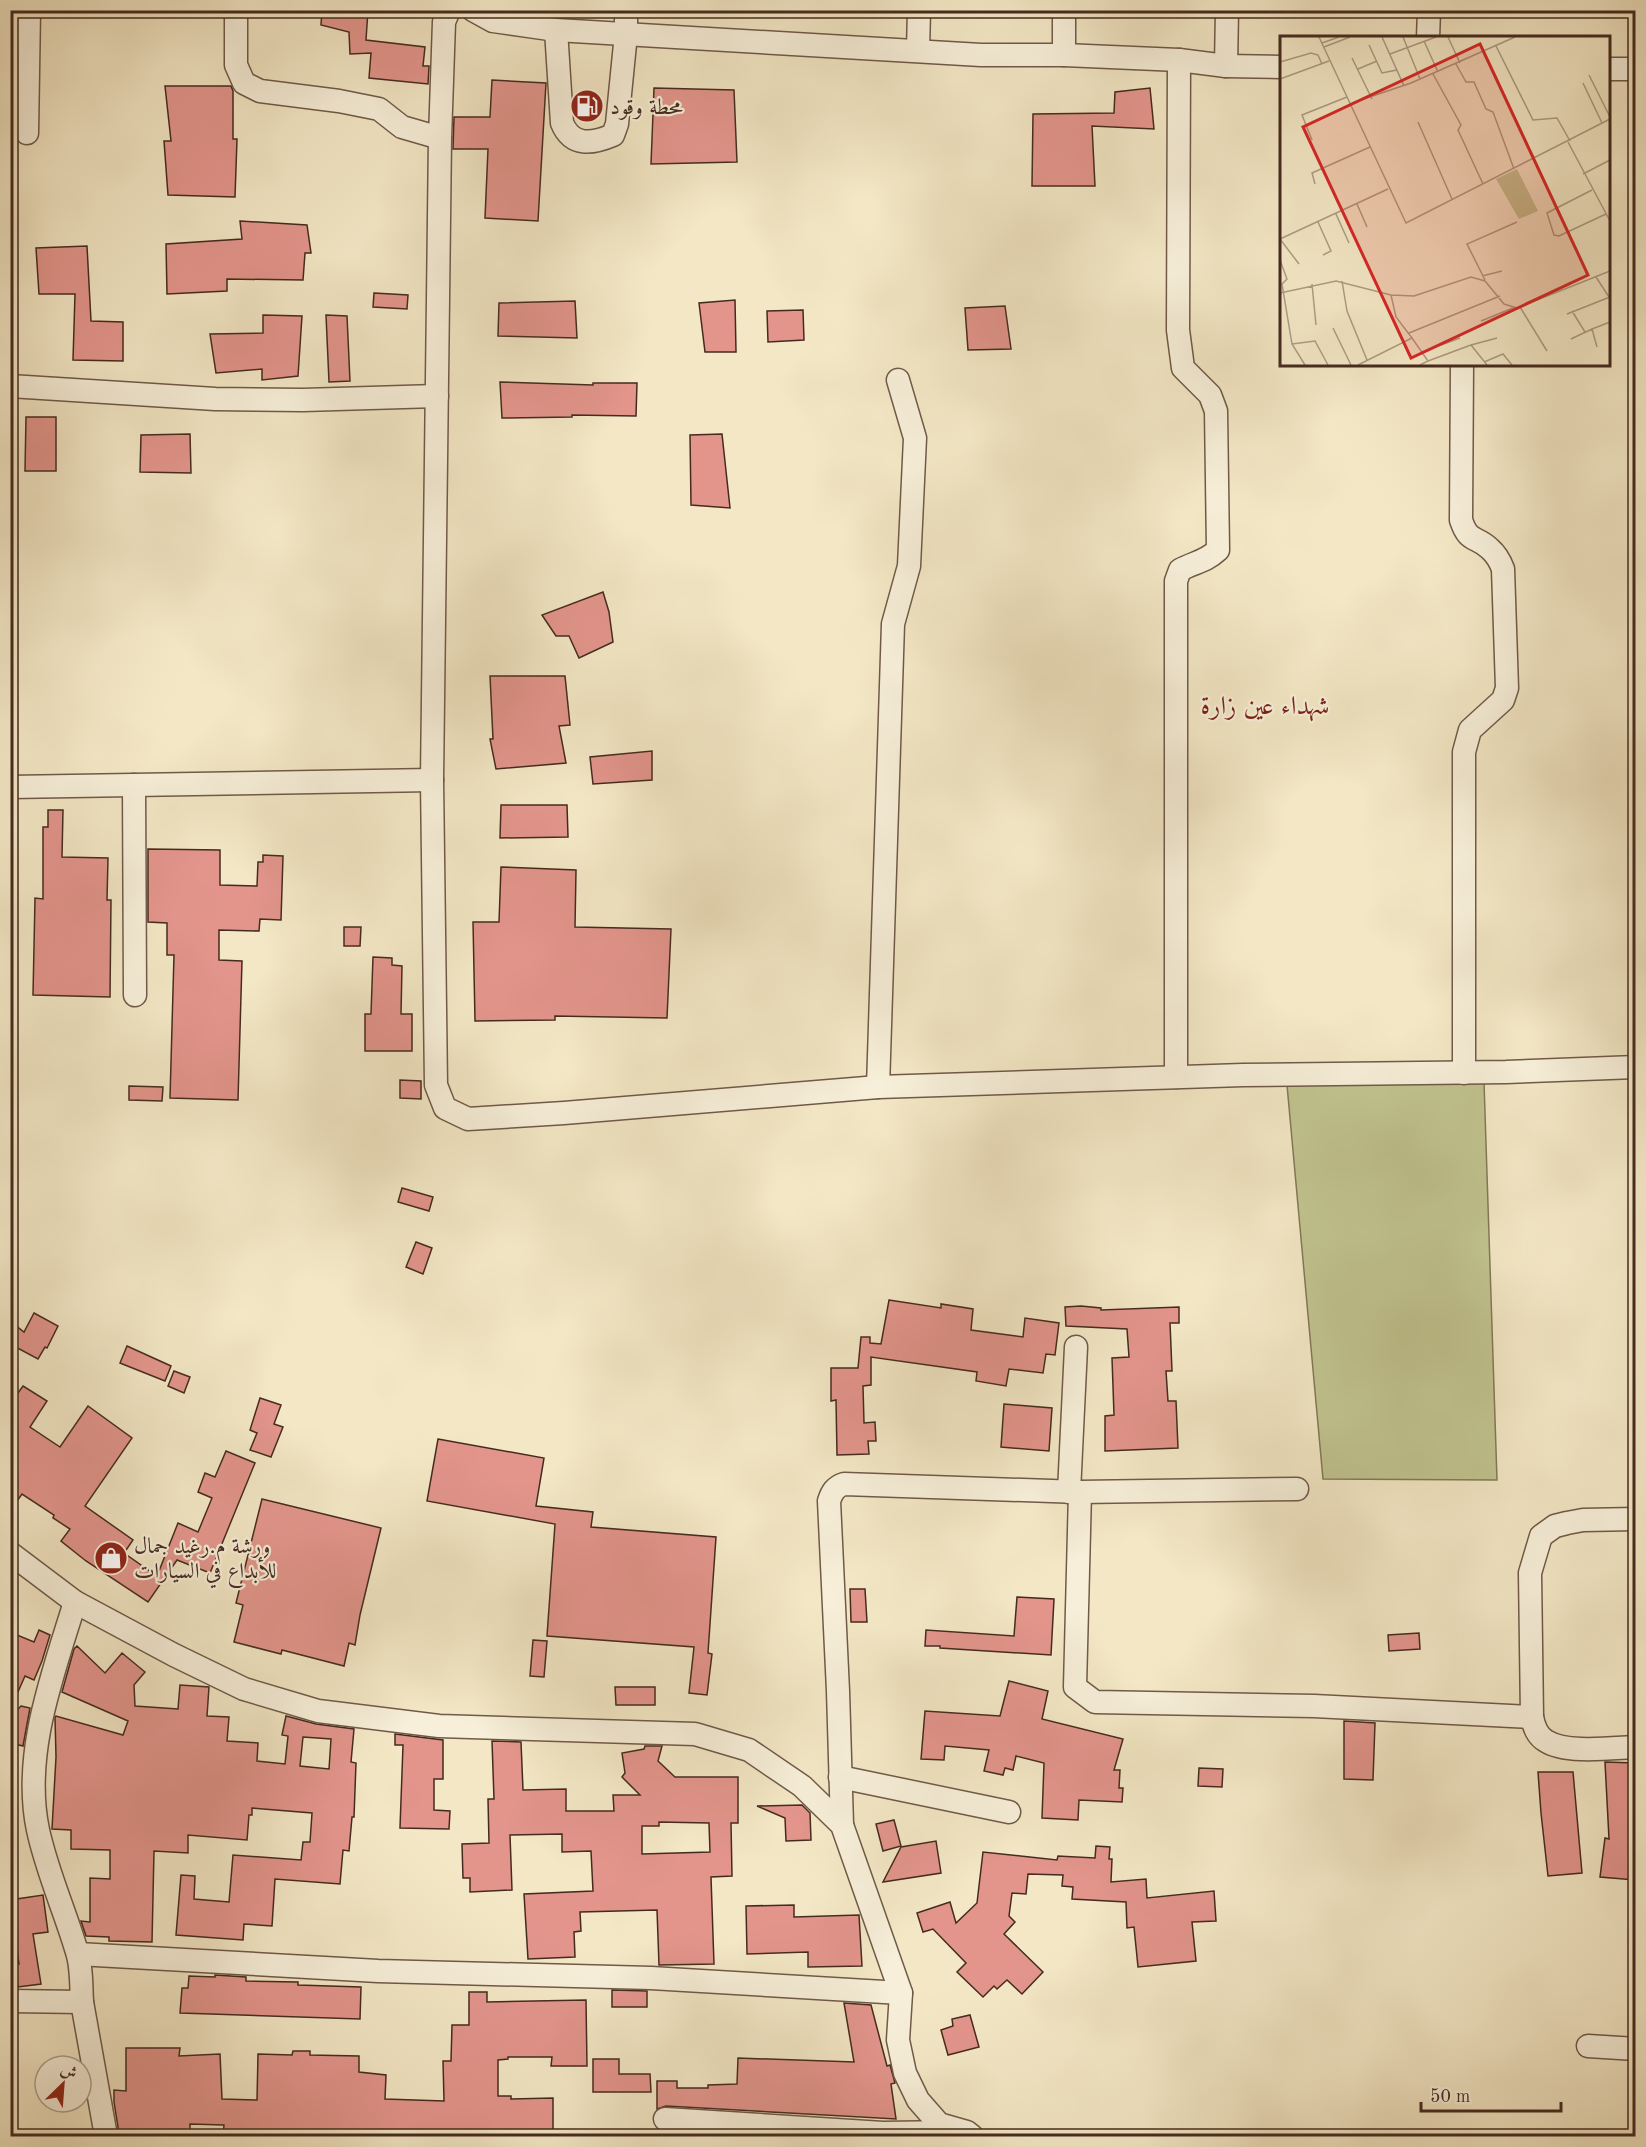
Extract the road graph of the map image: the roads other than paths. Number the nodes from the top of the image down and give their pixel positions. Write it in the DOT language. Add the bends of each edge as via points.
graph roads {
  1 [pos="29,10"];
  2 [pos="236,10"];
  3 [pos="449,10"];
  4 [pos="473,10"];
  5 [pos="627,10"];
  6 [pos="919,10"];
  7 [pos="1064,10"];
  8 [pos="1227,10"];
  9 [pos="1429,10"];
  10 [pos="556,30"];
  11 [pos="626,34"];
  12 [pos="1428,36"];
  13 [pos="918,50"];
  14 [pos="1064,55"];
  15 [pos="1179,60"];
  16 [pos="1226,66"];
  17 [pos="1280,67"];
  18 [pos="1610,69"];
  19 [pos="1635,69"];
  20 [pos="27,133"];
  21 [pos="440,138"];
  22 [pos="1462,366"];
  23 [pos="898,380"];
  24 [pos="10,386"];
  25 [pos="437,396"];
  26 [pos="432,780"];
  27 [pos="134,785"];
  28 [pos="10,787"];
  29 [pos="135,994"];
  30 [pos="1635,1066"];
  31 [pos="1464,1073"];
  32 [pos="1176,1077"];
  33 [pos="878,1087"];
  34 [pos="1076,1347"];
  35 [pos="1298,1489"];
  36 [pos="1075,1492"];
  37 [pos="1635,1519"];
  38 [pos="10,1553"];
  39 [pos="75,1602"];
  40 [pos="1532,1717"];
  41 [pos="1635,1747"];
  42 [pos="840,1777"];
  43 [pos="1009,1812"];
  44 [pos="842,1825"];
  45 [pos="78,1954"];
  46 [pos="901,1993"];
  47 [pos="10,2001"];
  48 [pos="82,2002"];
  49 [pos="1588,2046"];
  50 [pos="1635,2049"];
  51 [pos="665,2119"];
  52 [pos="969,2134"];
  53 [pos="106,2136"];
  1 -- 20 [label="street"];
  2 -- 21 [label="street" via="236,65 244,83 260,91 379,109 402,127"];
  3 -- 21 [label="street" via="444,22"];
  4 -- 10 [label="street" via="493,21"];
  5 -- 11 [label="street"];
  6 -- 13 [label="street"];
  7 -- 14 [label="street"];
  8 -- 16 [label="street"];
  9 -- 12 [label="street"];
  10 -- 11 [label="street"];
  10 -- 11 [label="street" via="562,123 576,141 602,140 613,135"];
  11 -- 13 [label="street"];
  13 -- 14 [label="street"];
  14 -- 15 [label="street"];
  15 -- 16 [label="street"];
  15 -- 32 [label="street" via="1178,330 1183,368 1210,395 1216,411 1218,550 1207,560 1180,570 1176,581"];
  16 -- 17 [label="street"];
  18 -- 19 [label="street"];
  21 -- 25 [label="street"];
  22 -- 31 [label="street" via="1461,520 1469,538 1489,547 1503,569 1507,688 1503,700 1470,730 1464,752"];
  23 -- 33 [label="street" via="915,438 909,566 893,624"];
  24 -- 25 [label="street" via="215,399"];
  25 -- 26 [label="street"];
  26 -- 27 [label="street"];
  26 -- 33 [label="street" via="436,1085 445,1108 468,1119"];
  27 -- 28 [label="street"];
  27 -- 29 [label="street"];
  30 -- 31 [label="street"];
  31 -- 32 [label="street"];
  32 -- 33 [label="street"];
  34 -- 36 [label="street"];
  35 -- 36 [label="street"];
  36 -- 40 [label="street" via="1075,1687 1095,1702 1314,1706"];
  36 -- 42 [label="street" via="844,1484 832,1492 829,1501"];
  37 -- 40 [label="street" via="1583,1520 1555,1526 1541,1536 1530,1573"];
  38 -- 39 [label="street"];
  39 -- 44 [label="street" via="244,1689 318,1711 439,1726 695,1734 749,1750 802,1786"];
  39 -- 45 [label="street" via="36,1744 34,1787 38,1828 49,1873"];
  40 -- 41 [label="street" via="1535,1730 1546,1741 1567,1748"];
  42 -- 43 [label="street"];
  42 -- 44 [label="street"];
  44 -- 46 [label="street"];
  45 -- 46 [label="street" via="378,1971 651,1978"];
  45 -- 48 [label="street"];
  46 -- 52 [label="street" via="898,2040 905,2073 918,2100 939,2124"];
  47 -- 48 [label="street"];
  48 -- 53 [label="street"];
  49 -- 50 [label="street"];
  51 -- 52 [label="street" via="884,2133"];
}
